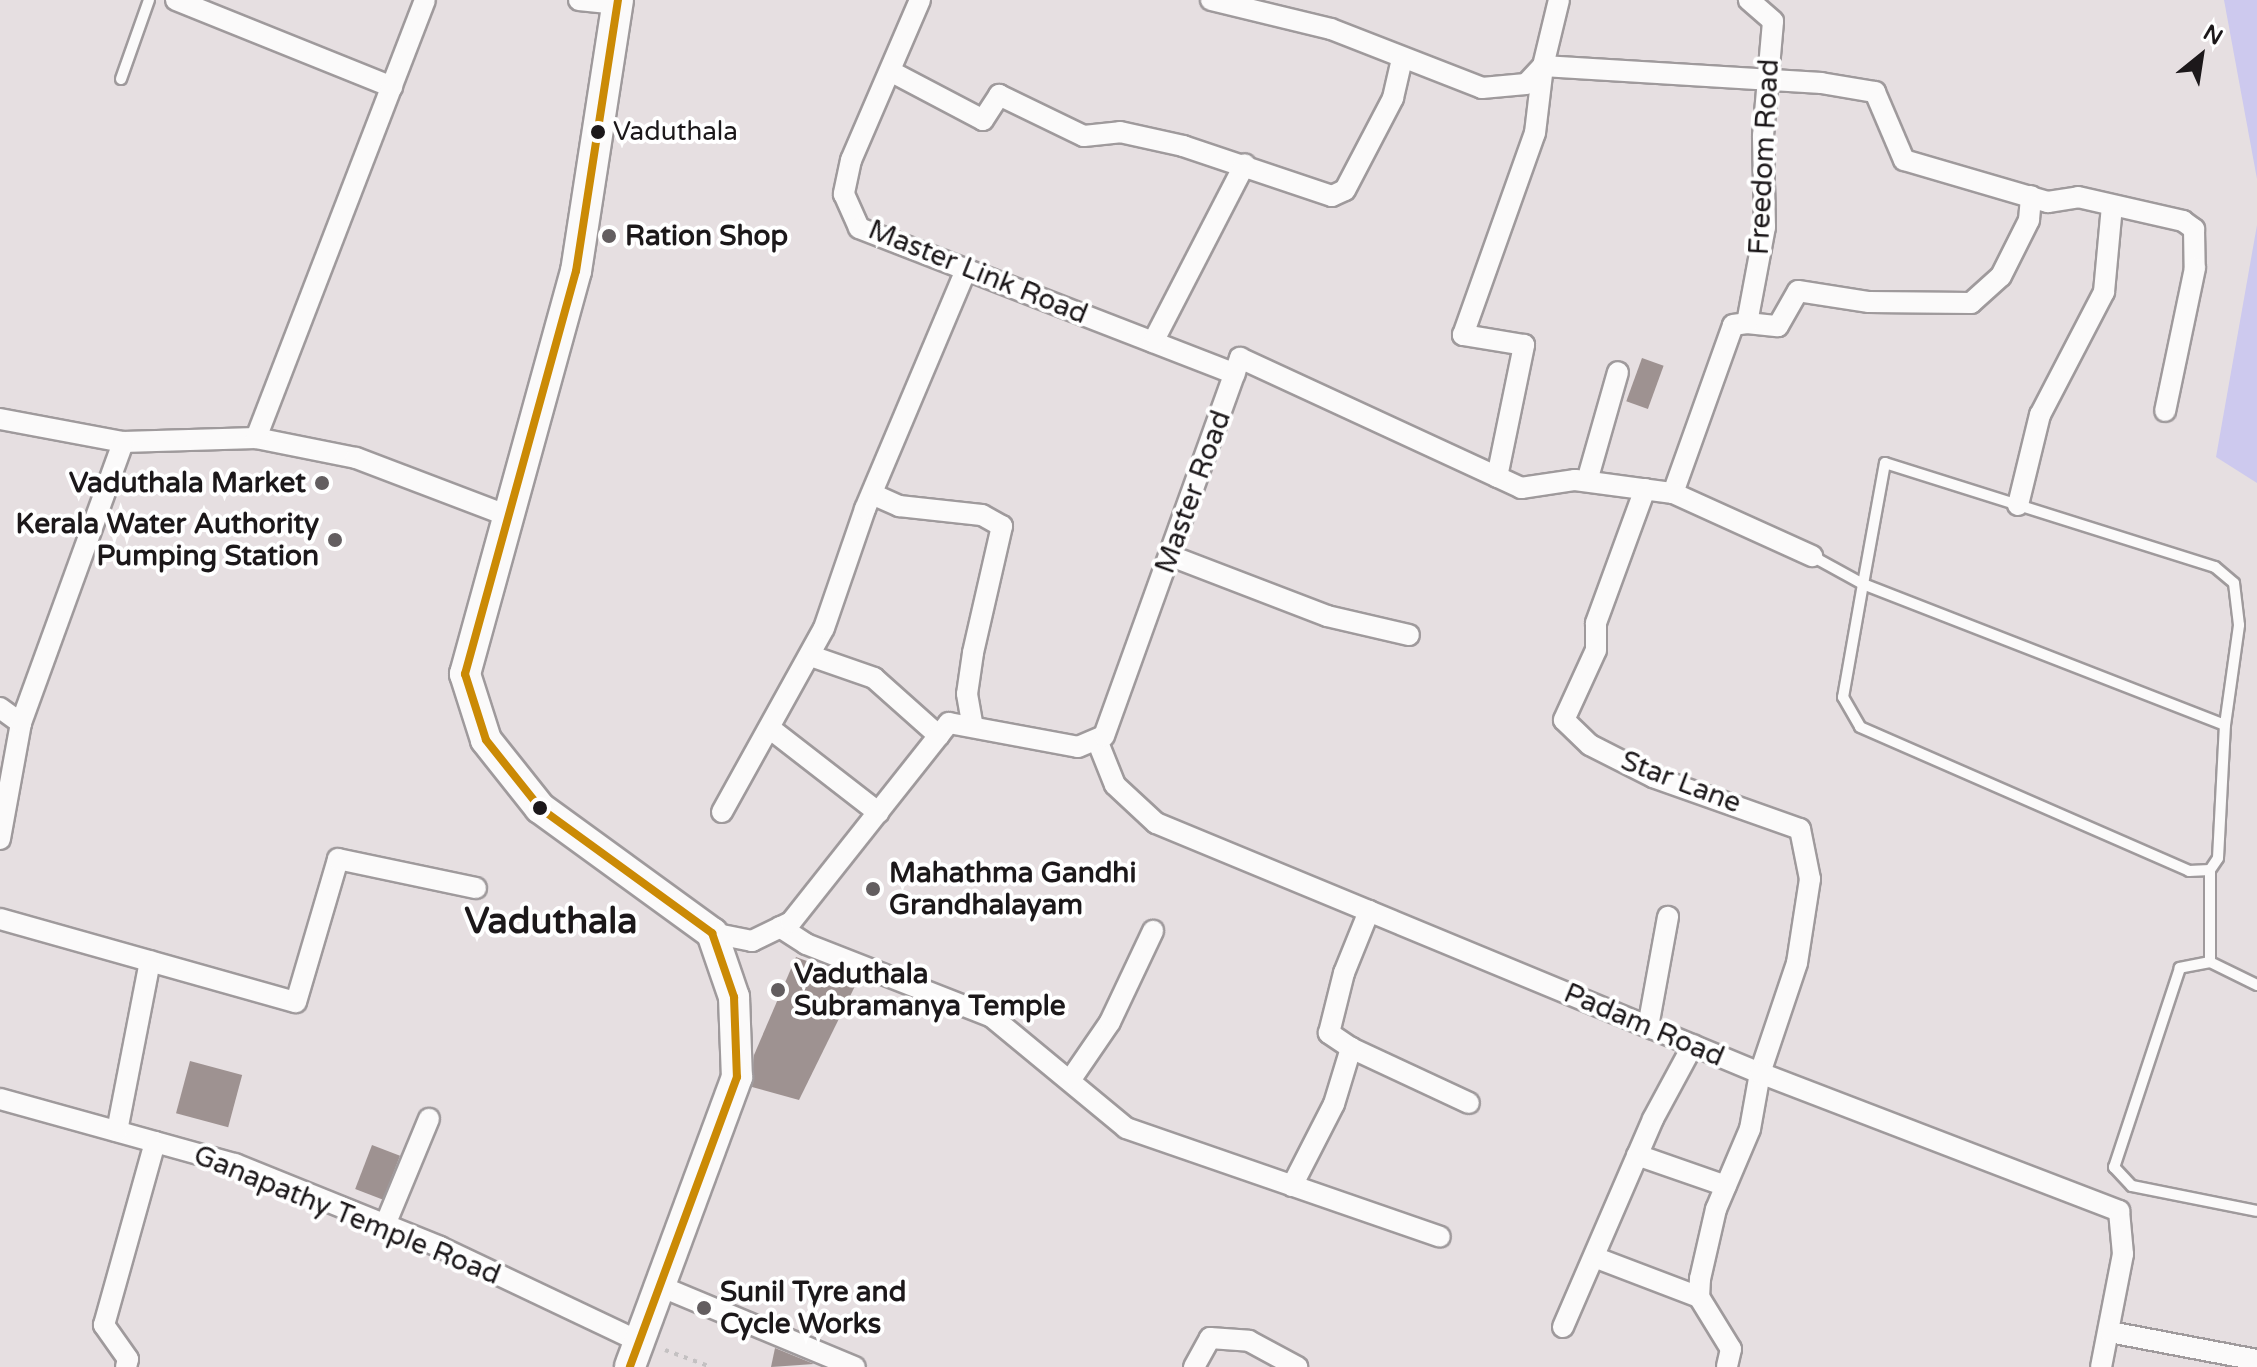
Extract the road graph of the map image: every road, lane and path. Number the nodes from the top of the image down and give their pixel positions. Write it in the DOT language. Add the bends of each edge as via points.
graph roads {
  1 [pos="149,0"];
  2 [pos="176,0"];
  3 [pos="425,0"];
  4 [pos="579,0"];
  5 [pos="920,0"];
  6 [pos="1211,0"];
  7 [pos="1559,0"];
  8 [pos="1749,0"];
  9 [pos="618,2"];
  10 [pos="1284,7"];
  11 [pos="1402,60"];
  12 [pos="1543,66"];
  13 [pos="890,71"];
  14 [pos="121,79"];
  15 [pos="1766,82"];
  16 [pos="392,87"];
  17 [pos="1245,164"];
  18 [pos="2031,196"];
  19 [pos="2112,205"];
  20 [pos="966,270"];
  21 [pos="1747,323"];
  22 [pos="1153,342"];
  23 [pos="1618,372"];
  24 [pos="1235,374"];
  25 [pos="2165,411"];
  26 [pos="0,419"];
  27 [pos="256,438"];
  28 [pos="123,442"];
  29 [pos="1497,477"];
  30 [pos="1587,481"];
  31 [pos="1645,489"];
  32 [pos="1673,493"];
  33 [pos="872,494"];
  34 [pos="2018,505"];
  35 [pos="509,516"];
  36 [pos="1171,556"];
  37 [pos="1812,556"];
  38 [pos="1863,584"];
  39 [pos="1409,635"];
  40 [pos="811,656"];
  41 [pos="0,708"];
  42 [pos="21,723"];
  43 [pos="972,723"];
  44 [pos="2225,725"];
  45 [pos="772,730"];
  46 [pos="939,736"];
  47 [pos="1097,740"];
  48 [pos="722,812"];
  49 [pos="879,813"];
  50 [pos="0,839"];
  51 [pos="2210,870"];
  52 [pos="476,888"];
  53 [pos="1369,911"];
  54 [pos="1668,917"];
  55 [pos="0,919"];
  56 [pos="780,927"];
  57 [pos="1153,931"];
  58 [pos="712,933"];
  59 [pos="150,961"];
  60 [pos="2210,962"];
  61 [pos="2257,985"];
  62 [pos="1648,1027"];
  63 [pos="1693,1045"];
  64 [pos="1351,1048"];
  65 [pos="1760,1073"];
  66 [pos="1071,1079"];
  67 [pos="0,1099"];
  68 [pos="1469,1103"];
  69 [pos="429,1119"];
  70 [pos="117,1131"];
  71 [pos="155,1142"];
  72 [pos="1637,1155"];
  73 [pos="1292,1186"];
  74 [pos="1726,1186"];
  75 [pos="2257,1211"];
  76 [pos="385,1225"];
  77 [pos="1440,1237"];
  78 [pos="1594,1257"];
  79 [pos="660,1286"];
  80 [pos="1699,1297"];
  81 [pos="1563,1327"];
  82 [pos="2110,1332"];
  83 [pos="635,1354"];
  84 [pos="2257,1360"];
  85 [pos="126,1367"];
  86 [pos="711,1367"];
  87 [pos="855,1367"];
  88 [pos="1194,1367"];
  89 [pos="1297,1367"];
  90 [pos="1727,1367"];
  91 [pos="2101,1367"];
  1 -- 14 [label="lane"];
  2 -- 16 [label="street"];
  3 -- 16 [label="street"];
  4 -- 9 [label="street"];
  5 -- 13 [label="street, Master Link Road"];
  6 -- 10 [label="street"];
  7 -- 12 [label="street"];
  8 -- 15 [label="street, Freedom Road" via="1773,21"];
  9 -- 35 [label="main road" via="576,271"];
  10 -- 11 [label="street"];
  11 -- 12 [label="street" via="1482,88 1526,84"];
  11 -- 17 [label="street" via="1393,98 1345,190 1332,196"];
  12 -- 15 [label="street"];
  12 -- 29 [label="street" via="1535,133 1463,335 1524,345"];
  13 -- 17 [label="street" via="983,120 999,95 1084,136 1120,132"];
  13 -- 20 [label="street, Master Link Road" via="851,160 844,194 859,228"];
  15 -- 18 [label="street" via="1875,92 1904,160"];
  15 -- 21 [label="street, Freedom Road" via="1765,227"];
  16 -- 27 [label="street"];
  17 -- 22 [label="street"];
  18 -- 19 [label="street"];
  18 -- 21 [label="street" via="2029,220 2001,276 1971,303 1869,302 1798,291 1778,326"];
  19 -- 25 [label="street" via="2194,229 2195,268"];
  19 -- 34 [label="street" via="2104,292 2040,415"];
  20 -- 22 [label="street, Master Link Road"];
  20 -- 33 [label="street"];
  21 -- 32 [label="street" via="1733,325"];
  22 -- 24 [label="street, Master Link Road"];
  23 -- 30 [label="street"];
  24 -- 29 [label="street, Master Road" via="1240,358"];
  24 -- 36 [label="street, Master Road"];
  26 -- 28 [label="street"];
  27 -- 28 [label="street"];
  27 -- 35 [label="street" via="356,458"];
  28 -- 42 [label="street"];
  29 -- 30 [label="street, Master Road" via="1521,488"];
  30 -- 31 [label="street, Master Road"];
  31 -- 32 [label="street, Master Road"];
  31 -- 65 [label="street, Star Lane" via="1596,623 1596,650 1564,720 1590,745 1653,777 1800,829 1810,879 1797,963"];
  32 -- 37 [label="street, Master Road"];
  33 -- 40 [label="street"];
  33 -- 43 [label="street" via="899,506 982,515 1002,526 973,653 967,694"];
  34 -- 38 [label="lane" via="1885,463"];
  34 -- 44 [label="lane" via="2215,567 2234,583 2239,625"];
  35 -- 58 [label="main road" via="465,674 486,740 540,808"];
  36 -- 39 [label="street" via="1327,616"];
  36 -- 47 [label="street, Master Road" via="1104,736"];
  37 -- 38 [label="lane"];
  38 -- 44 [label="lane"];
  38 -- 51 [label="lane" via="1843,697 1860,727 2189,871"];
  40 -- 45 [label="street"];
  40 -- 46 [label="street" via="874,678"];
  41 -- 42 [label="street"];
  42 -- 50 [label="street"];
  43 -- 46 [label="street" via="949,723"];
  43 -- 47 [label="street" via="1078,747"];
  44 -- 51 [label="lane" via="2218,858"];
  45 -- 48 [label="street"];
  45 -- 49 [label="street"];
  46 -- 49 [label="street"];
  47 -- 53 [label="street, Padam Road" via="1115,785 1156,823"];
  49 -- 56 [label="street"];
  51 -- 60 [label="lane"];
  52 -- 59 [label="street" via="338,859 296,1002"];
  53 -- 62 [label="street, Padam Road"];
  53 -- 64 [label="street" via="1344,973 1329,1033"];
  54 -- 62 [label="street"];
  55 -- 59 [label="street"];
  56 -- 58 [label="street" via="752,941"];
  56 -- 66 [label="street" via="806,944 992,1017"];
  57 -- 66 [label="street" via="1110,1022"];
  58 -- 79 [label="main road" via="734,997 737,1077"];
  59 -- 70 [label="street"];
  60 -- 61 [label="lane"];
  60 -- 75 [label="lane" via="2180,968 2114,1167 2132,1186"];
  62 -- 63 [label="street, Padam Road"];
  63 -- 65 [label="street, Padam Road"];
  63 -- 72 [label="street"];
  64 -- 68 [label="street"];
  64 -- 73 [label="street" via="1334,1104"];
  65 -- 74 [label="street" via="1750,1129"];
  65 -- 82 [label="street, Padam Road" via="2119,1211 2123,1254"];
  66 -- 73 [label="street" via="1126,1128"];
  67 -- 70 [label="street, Ganapathy Temple Road"];
  69 -- 76 [label="street"];
  70 -- 71 [label="street, Ganapathy Temple Road"];
  71 -- 76 [label="street, Ganapathy Temple Road" via="235,1164"];
  71 -- 85 [label="street" via="104,1325 128,1359"];
  72 -- 74 [label="street"];
  72 -- 78 [label="street"];
  73 -- 77 [label="street"];
  74 -- 80 [label="street"];
  76 -- 83 [label="street, Ganapathy Temple Road"];
  78 -- 80 [label="street"];
  78 -- 81 [label="street"];
  79 -- 83 [label="main road"];
  79 -- 87 [label="street"];
  80 -- 90 [label="street" via="1731,1349"];
  82 -- 84 [label="street"];
  82 -- 91 [label="street, Padam Road"];
  83 -- 86 [label="path"];
  88 -- 89 [label="street" via="1210,1338 1249,1341"];
}
